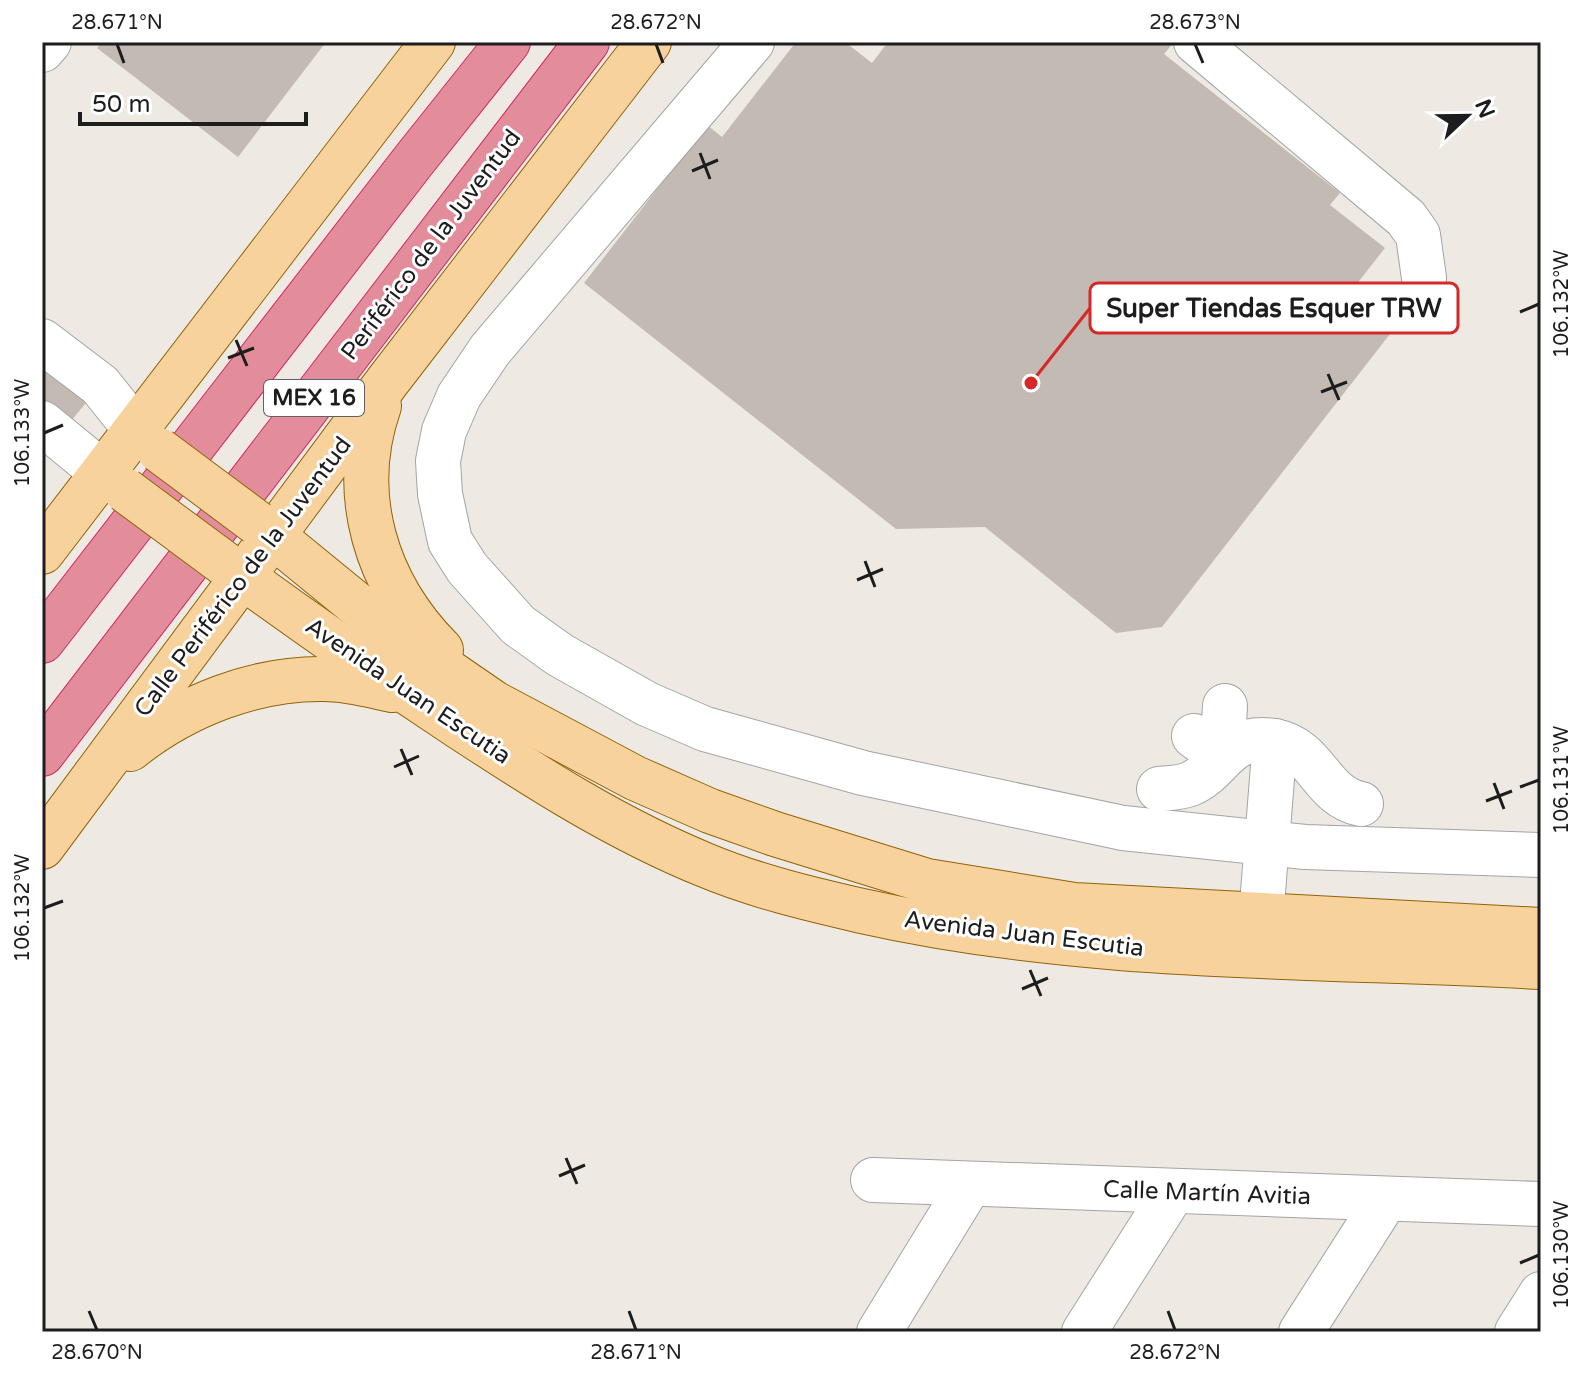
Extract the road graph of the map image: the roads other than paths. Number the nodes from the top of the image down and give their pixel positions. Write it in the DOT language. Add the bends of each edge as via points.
graph roads {
  1 [pos="49,42"];
  2 [pos="433,42"];
  3 [pos="508,42"];
  4 [pos="587,42"];
  5 [pos="649,42"];
  6 [pos="752,42"];
  7 [pos="1196,42"];
  8 [pos="42,50"];
  9 [pos="1424,278"];
  10 [pos="42,341"];
  11 [pos="387,382"];
  12 [pos="42,423"];
  13 [pos="147,440"];
  14 [pos="114,482"];
  15 [pos="265,530"];
  16 [pos="42,552"];
  17 [pos="234,571"];
  18 [pos="42,641"];
  19 [pos="408,693"];
  20 [pos="494,703"];
  21 [pos="1225,706"];
  22 [pos="1275,741"];
  23 [pos="1208,746"];
  24 [pos="42,754"];
  25 [pos="93,778"];
  26 [pos="1159,789"];
  27 [pos="1361,804"];
  28 [pos="775,834"];
  29 [pos="1267,843"];
  30 [pos="42,847"];
  31 [pos="1541,855"];
  32 [pos="756,883"];
  33 [pos="1261,917"];
  34 [pos="1541,930"];
  35 [pos="1541,967"];
  36 [pos="873,1180"];
  37 [pos="970,1184"];
  38 [pos="1173,1192"];
  39 [pos="1386,1199"];
  40 [pos="1541,1204"];
  41 [pos="1541,1294"];
  42 [pos="879,1332"];
  43 [pos="1084,1332"];
  44 [pos="1301,1332"];
  45 [pos="1517,1332"];
  1 -- 8 [label="street"];
  2 -- 13 [label="main road"];
  3 -- 18 [label="highway, MEX 16"];
  4 -- 24 [label="highway, Periférico de la Juventud / MEX 16"];
  5 -- 11 [label="main road, Calle Periférico de la Juventud"];
  6 -- 29 [label="street" via="499,339 459,396 444,431 439,483 450,541 467,568 518,625 560,655 647,704 705,729 863,773 1024,808 1123,828"];
  7 -- 9 [label="street" via="1406,218 1418,235"];
  10 -- 13 [label="street" via="100,385"];
  11 -- 15 [label="main road, Calle Periférico de la Juventud"];
  11 -- 20 [label="main road" via="365,463 365,500 374,543 400,599 421,629"];
  12 -- 14 [label="street"];
  13 -- 14 [label="main road"];
  13 -- 15 [label="main road, Avenida Juan Escutia, bridge"];
  14 -- 16 [label="main road"];
  14 -- 17 [label="main road, Avenida Juan Escutia, bridge"];
  15 -- 17 [label="main road, Calle Periférico de la Juventud"];
  15 -- 20 [label="main road, Avenida Juan Escutia" via="388,630"];
  17 -- 19 [label="main road, Avenida Juan Escutia"];
  17 -- 25 [label="main road, Calle Periférico de la Juventud"];
  19 -- 25 [label="main road" via="324,679 261,686 187,712"];
  19 -- 32 [label="main road, Avenida Juan Escutia" via="567,797 706,866"];
  20 -- 28 [label="main road, Avenida Juan Escutia" via="635,778"];
  21 -- 23 [label="street"];
  22 -- 23 [label="street"];
  22 -- 27 [label="street" via="1296,748 1336,794"];
  22 -- 29 [label="street"];
  23 -- 26 [label="street" via="1208,773 1192,784"];
  25 -- 30 [label="main road, Calle Periférico de la Juventud"];
  28 -- 32 [label="main road"];
  28 -- 33 [label="main road, Avenida Juan Escutia" via="927,881 999,895"];
  29 -- 31 [label="street"];
  29 -- 33 [label="street"];
  32 -- 35 [label="main road, Avenida Juan Escutia" via="966,932 1079,946"];
  33 -- 34 [label="main road, Avenida Juan Escutia"];
  36 -- 37 [label="street, Calle Martín Avitia"];
  37 -- 38 [label="street, Calle Martín Avitia"];
  37 -- 42 [label="street"];
  38 -- 39 [label="street, Calle Martín Avitia"];
  38 -- 43 [label="street"];
  39 -- 40 [label="street, Calle Martín Avitia"];
  39 -- 44 [label="street"];
  41 -- 45 [label="street"];
}
